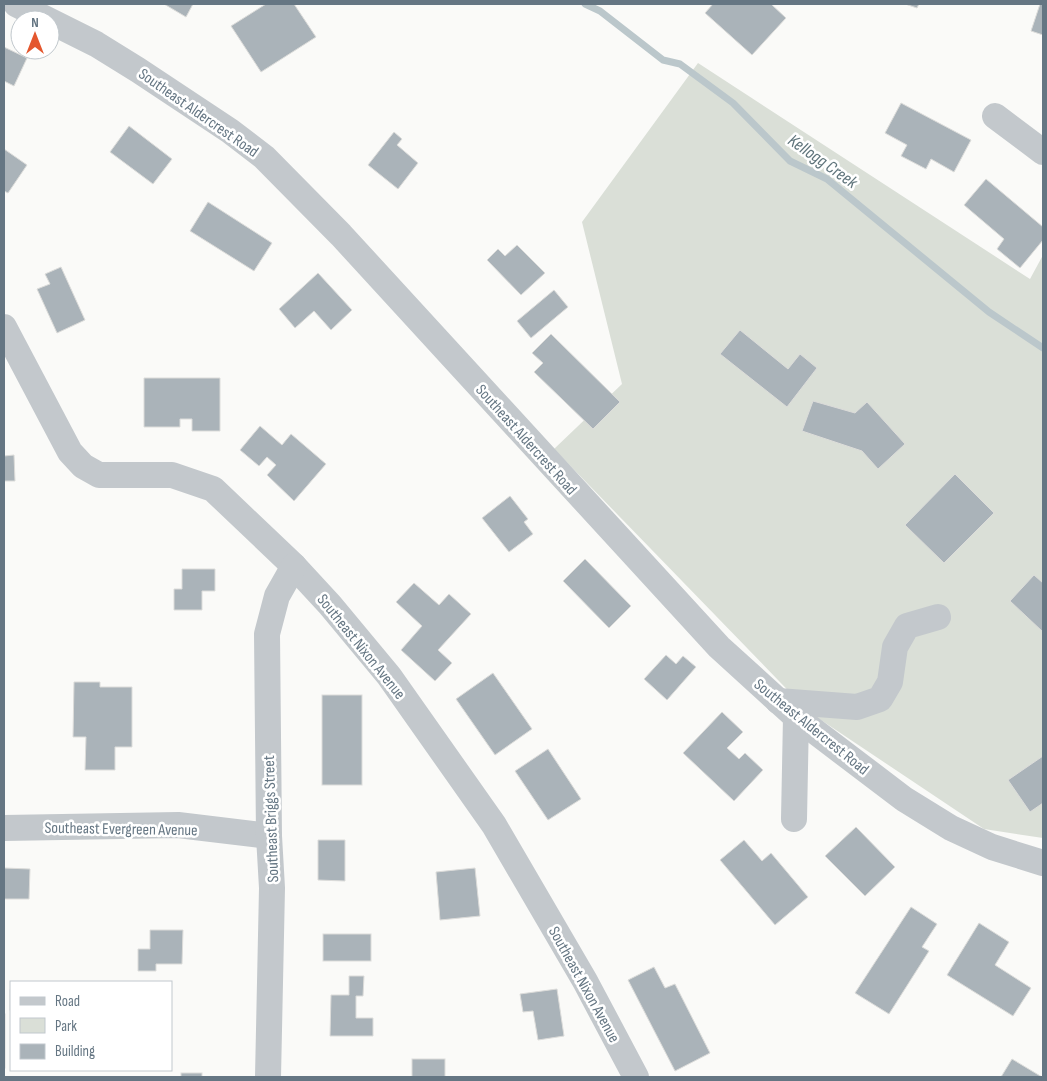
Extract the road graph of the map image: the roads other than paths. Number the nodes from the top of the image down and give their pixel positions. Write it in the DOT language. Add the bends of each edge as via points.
graph roads {
  1 [pos="16,4"];
  2 [pos="995,116"];
  3 [pos="1043,152"];
  4 [pos="4,328"];
  5 [pos="294,566"];
  6 [pos="938,617"];
  7 [pos="787,709"];
  8 [pos="794,818"];
  9 [pos="4,828"];
  10 [pos="269,836"];
  11 [pos="1043,863"];
  12 [pos="268,1077"];
  13 [pos="636,1077"];
  1 -- 7 [label="street, Southeast Aldercrest Road" via="96,44 230,131 264,157 342,235 719,647"];
  2 -- 3 [label="street"];
  4 -- 5 [label="street, Southeast Nixon Avenue" via="70,452 83,466 99,475 172,475 213,489"];
  5 -- 10 [label="street, Southeast Briggs Street" via="277,596 267,634"];
  5 -- 13 [label="street, Southeast Nixon Avenue" via="389,676 494,825 585,981"];
  6 -- 7 [label="street" via="907,626 895,648 890,682 880,699 857,707"];
  7 -- 8 [label="street"];
  7 -- 11 [label="street, Southeast Aldercrest Road" via="904,799 951,828 992,848"];
  9 -- 10 [label="street, Southeast Evergreen Avenue" via="178,825"];
  10 -- 12 [label="street, Southeast Briggs Street" via="272,888"];
}
